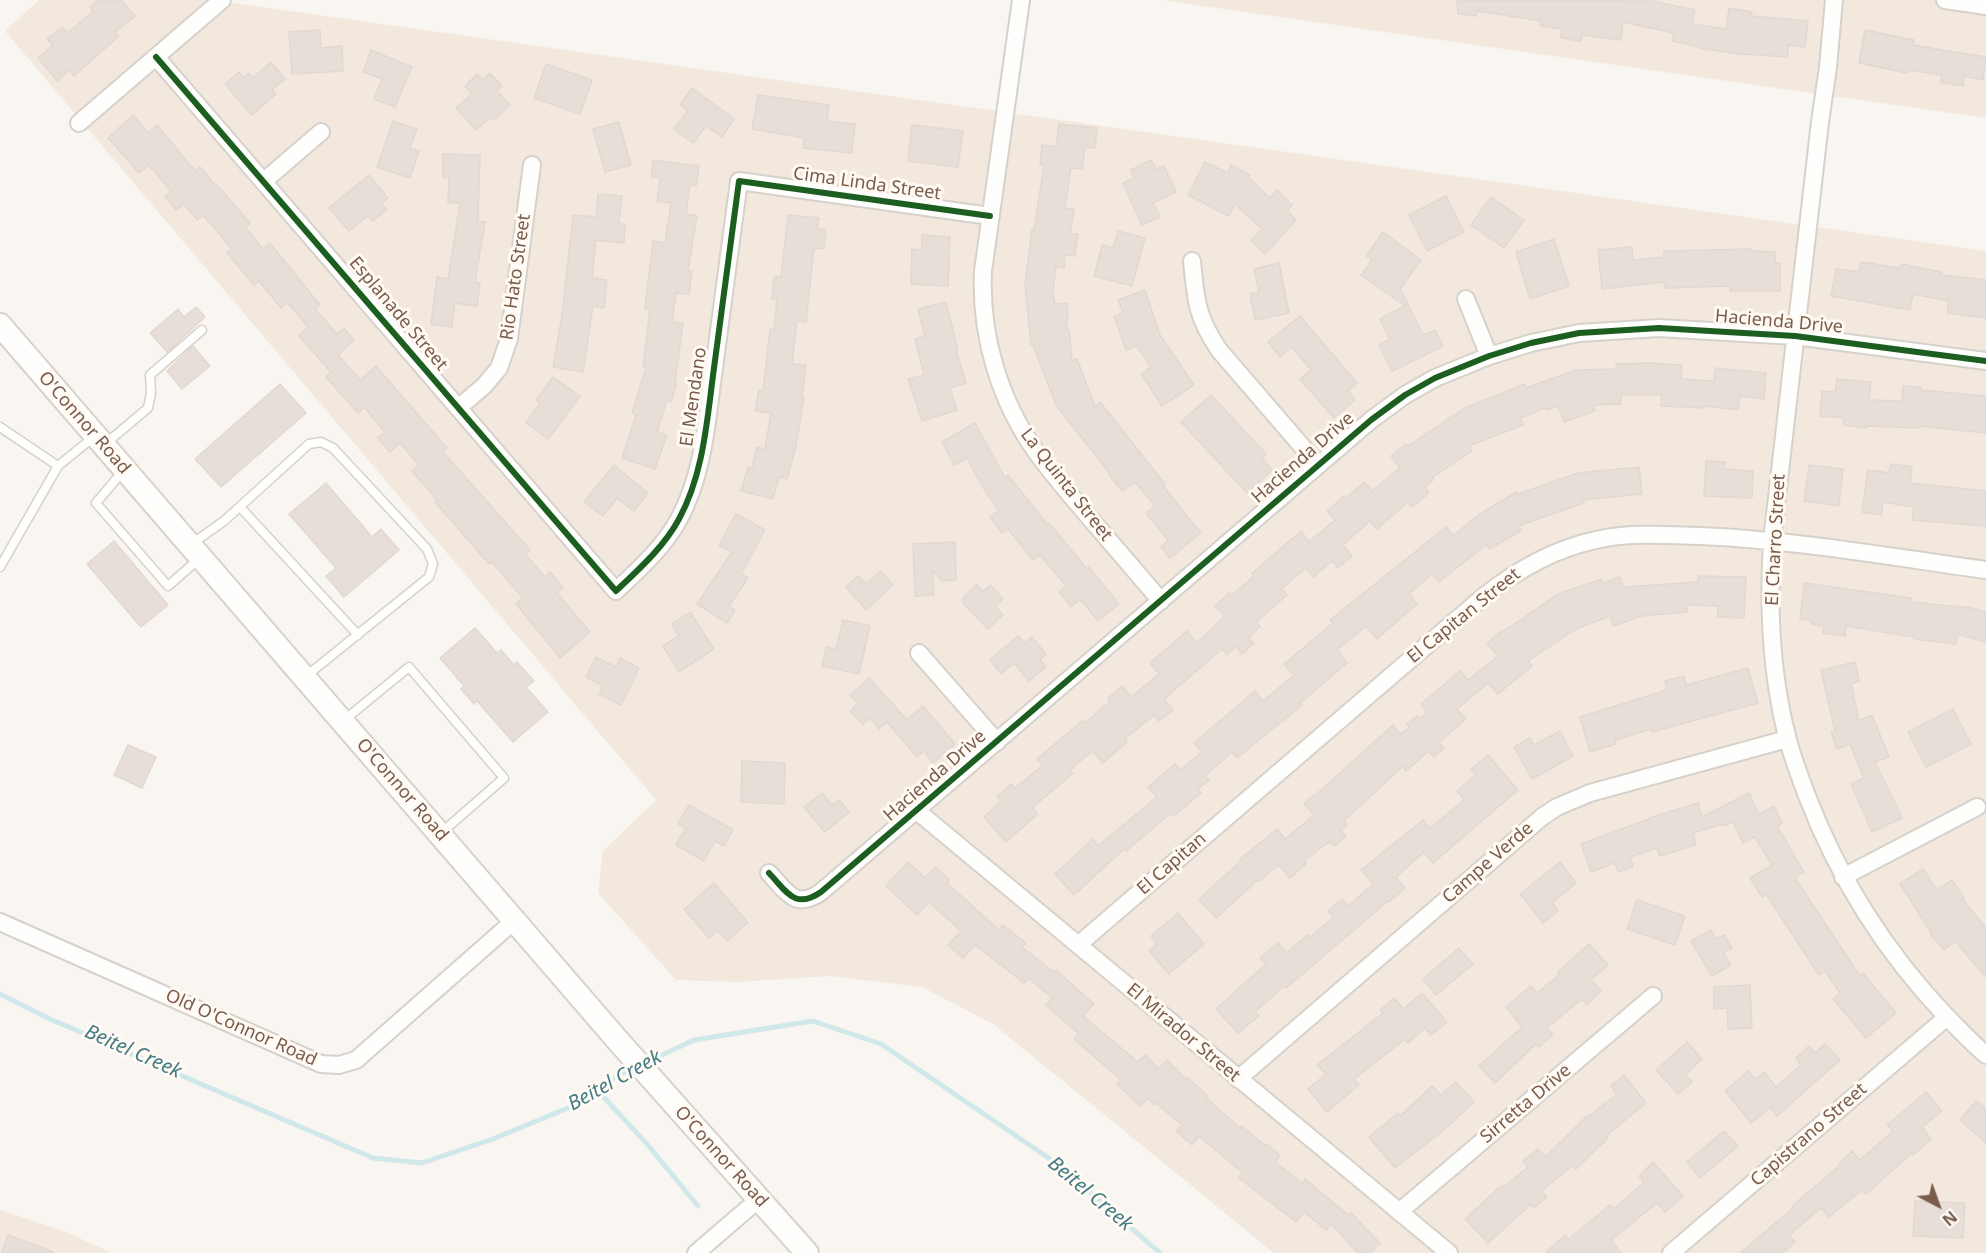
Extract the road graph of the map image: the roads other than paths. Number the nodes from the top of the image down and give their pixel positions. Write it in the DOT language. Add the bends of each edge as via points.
graph roads {
  1 [pos="222,0"];
  2 [pos="1021,0"];
  3 [pos="1834,0"];
  4 [pos="1945,0"];
  5 [pos="1986,6"];
  6 [pos="156,57"];
  7 [pos="79,123"];
  8 [pos="321,132"];
  9 [pos="532,165"];
  10 [pos="264,181"];
  11 [pos="739,181"];
  12 [pos="990,216"];
  13 [pos="1192,261"];
  14 [pos="1466,300"];
  15 [pos="0,325"];
  16 [pos="202,330"];
  17 [pos="1795,336"];
  18 [pos="1489,356"];
  19 [pos="1986,362"];
  20 [pos="458,408"];
  21 [pos="0,427"];
  22 [pos="99,440"];
  23 [pos="1318,465"];
  24 [pos="58,466"];
  25 [pos="124,470"];
  26 [pos="240,507"];
  27 [pos="1772,541"];
  28 [pos="195,551"];
  29 [pos="0,566"];
  30 [pos="1986,570"];
  31 [pos="616,591"];
  32 [pos="1161,601"];
  33 [pos="358,635"];
  34 [pos="920,653"];
  35 [pos="305,677"];
  36 [pos="343,721"];
  37 [pos="1787,739"];
  38 [pos="997,742"];
  39 [pos="1266,784"];
  40 [pos="1977,807"];
  41 [pos="917,811"];
  42 [pos="440,834"];
  43 [pos="770,873"];
  44 [pos="1843,877"];
  45 [pos="515,920"];
  46 [pos="0,922"];
  47 [pos="1078,945"];
  48 [pos="1653,996"];
  49 [pos="1947,1017"];
  50 [pos="1986,1055"];
  51 [pos="1238,1079"];
  52 [pos="759,1199"];
  53 [pos="1399,1212"];
  54 [pos="696,1253"];
  55 [pos="807,1253"];
  56 [pos="1449,1253"];
  57 [pos="1671,1253"];
  1 -- 6 [label="street"];
  2 -- 12 [label="street, La Quinta Street"];
  3 -- 17 [label="street, El Charro Street"];
  4 -- 5 [label="street"];
  6 -- 7 [label="street"];
  6 -- 10 [label="street, Esplanade Street"];
  8 -- 10 [label="street"];
  9 -- 20 [label="street, Rio Hato Street" via="509,339 499,368"];
  10 -- 20 [label="street, Esplanade Street"];
  11 -- 12 [label="street, Cima Linda Street"];
  11 -- 31 [label="street, El Mendano" via="704,439 693,486 668,537"];
  12 -- 32 [label="street, La Quinta Street" via="982,298 986,332 1005,394 1036,452"];
  13 -- 23 [label="street" via="1196,305 1206,331"];
  14 -- 18 [label="street"];
  15 -- 22 [label="main road, O'Connor Road"];
  16 -- 22 [label="lane" via="150,375 148,408"];
  17 -- 18 [label="street, Hacienda Drive" via="1625,329 1579,333"];
  17 -- 19 [label="street, Hacienda Drive"];
  17 -- 27 [label="street, El Charro Street"];
  18 -- 23 [label="street, Hacienda Drive" via="1435,378 1406,395"];
  20 -- 31 [label="street, Esplanade Street"];
  21 -- 24 [label="lane"];
  22 -- 24 [label="lane"];
  22 -- 25 [label="main road, O'Connor Road"];
  23 -- 32 [label="street, Hacienda Drive"];
  24 -- 29 [label="lane"];
  25 -- 28 [label="main road, O'Connor Road"];
  25 -- 28 [label="lane" via="96,503 168,586"];
  26 -- 28 [label="lane"];
  26 -- 33 [label="lane"];
  26 -- 33 [label="lane" via="309,444 321,442 333,448 372,489 427,549 433,564 429,577"];
  27 -- 30 [label="street, El Capitan Street"];
  27 -- 37 [label="street, El Charro Street" via="1773,640"];
  27 -- 39 [label="street, El Capitan Street" via="1620,536 1547,555 1490,592"];
  28 -- 35 [label="main road, O'Connor Road"];
  32 -- 38 [label="street, Hacienda Drive"];
  33 -- 35 [label="lane"];
  34 -- 38 [label="street"];
  35 -- 36 [label="main road, O'Connor Road"];
  36 -- 42 [label="main road, O'Connor Road"];
  36 -- 42 [label="lane" via="409,667 464,730 504,778"];
  37 -- 44 [label="street, El Charro Street" via="1818,826"];
  37 -- 51 [label="street, Campe Verde" via="1590,792 1557,807"];
  38 -- 41 [label="street, Hacienda Drive"];
  39 -- 47 [label="street, El Capitan"];
  40 -- 44 [label="street"];
  41 -- 43 [label="street, Hacienda Drive" via="810,900 792,897"];
  41 -- 47 [label="street, El Mirador Street"];
  42 -- 45 [label="main road, O'Connor Road"];
  44 -- 49 [label="street, El Charro Street" via="1878,934 1917,986"];
  45 -- 46 [label="street, Old O'Connor Road" via="356,1060 339,1065 321,1064"];
  45 -- 52 [label="main road, O'Connor Road"];
  47 -- 51 [label="street, El Mirador Street"];
  48 -- 53 [label="street, Sirretta Drive"];
  49 -- 50 [label="street, El Charro Street"];
  49 -- 57 [label="street, Capistrano Street"];
  51 -- 53 [label="street, El Mirador Street"];
  52 -- 54 [label="street"];
  52 -- 55 [label="main road, O'Connor Road"];
  53 -- 56 [label="street, El Mirador Street"];
}
